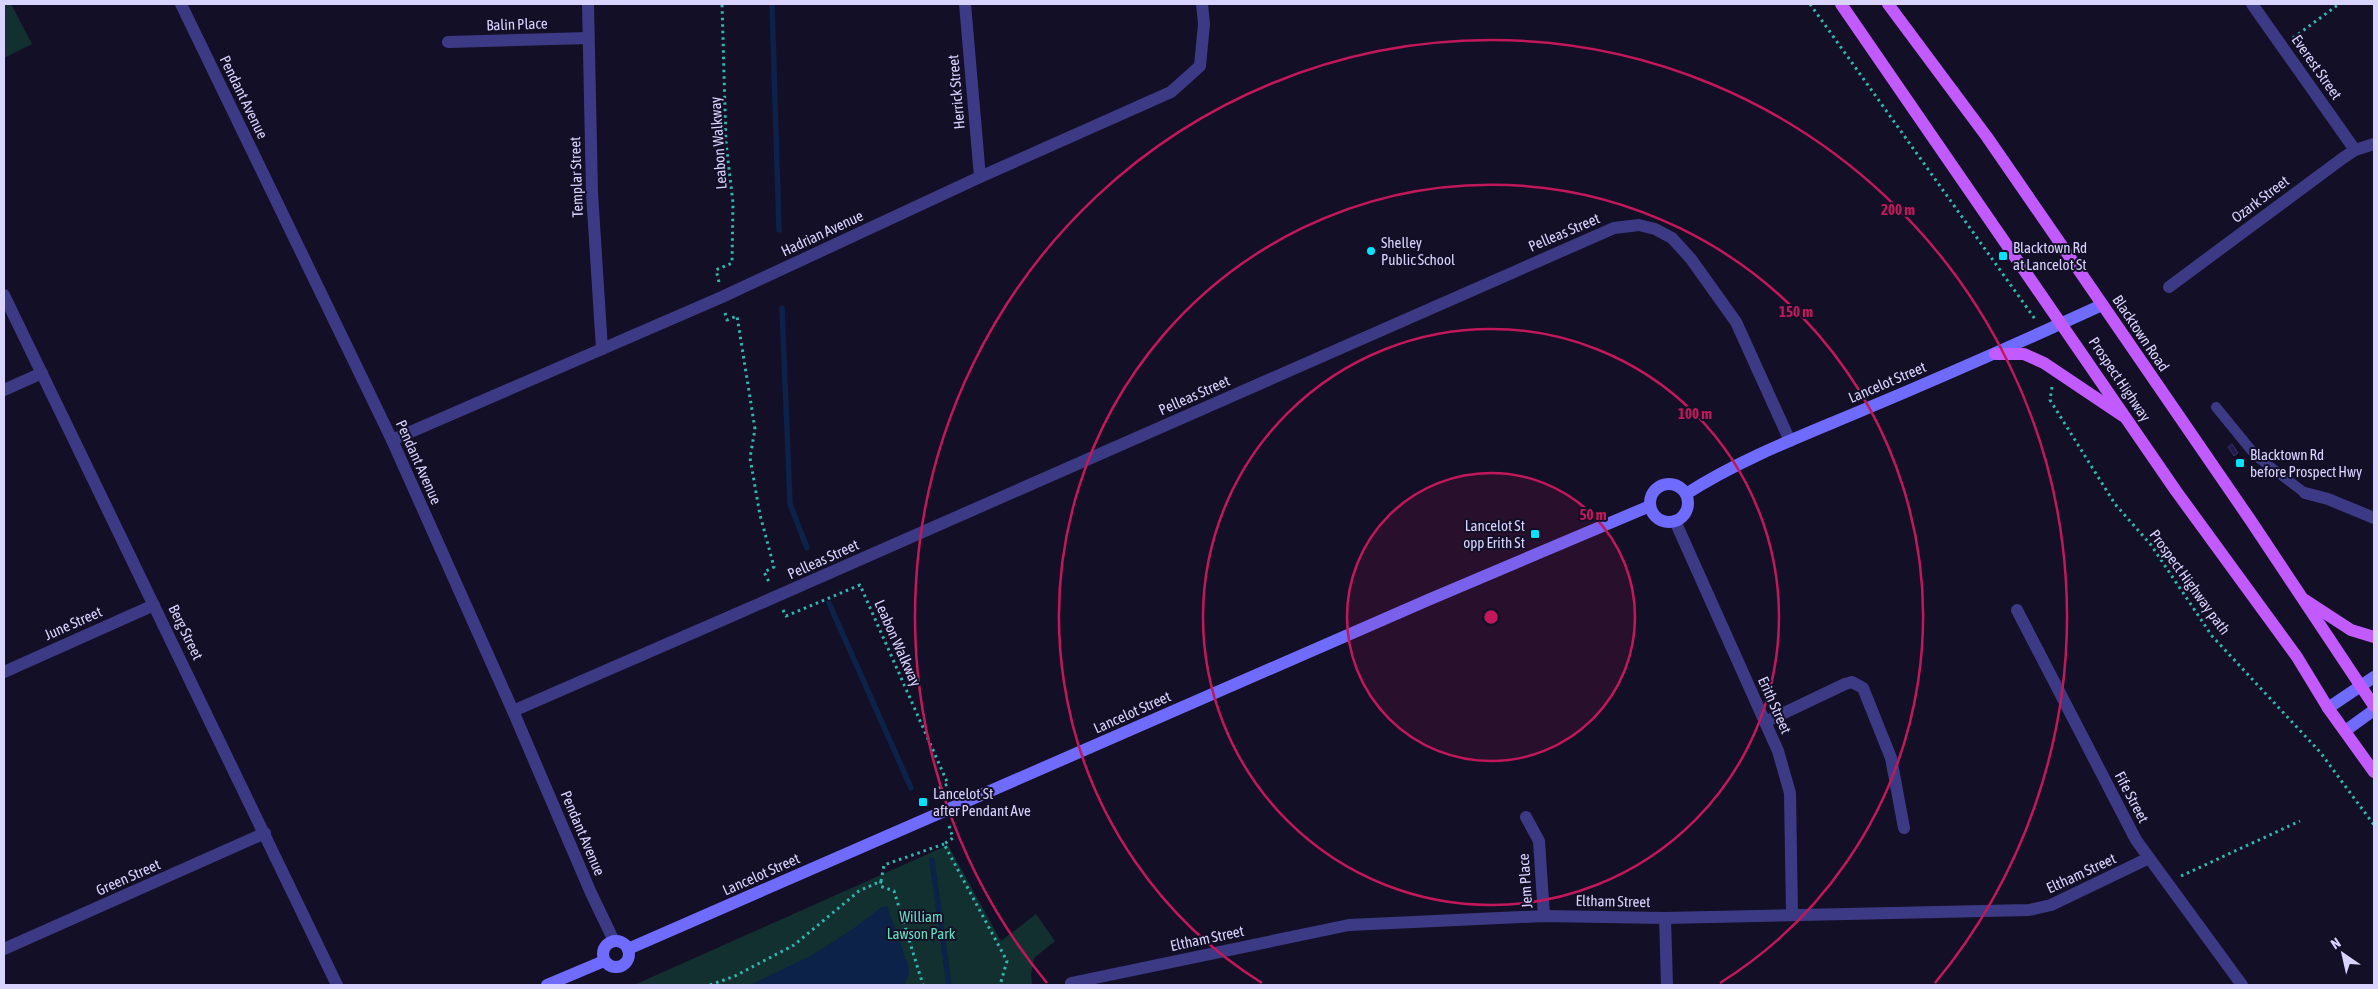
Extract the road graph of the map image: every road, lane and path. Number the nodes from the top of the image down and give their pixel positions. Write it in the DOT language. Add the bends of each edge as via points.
graph roads {
  1 [pos="180,4"];
  2 [pos="588,4"];
  3 [pos="722,4"];
  4 [pos="965,4"];
  5 [pos="1202,4"];
  6 [pos="1810,4"];
  7 [pos="1841,4"];
  8 [pos="1888,4"];
  9 [pos="2252,4"];
  10 [pos="2339,4"];
  11 [pos="588,38"];
  12 [pos="448,42"];
  13 [pos="2282,46"];
  14 [pos="2374,144"];
  15 [pos="2355,150"];
  16 [pos="980,177"];
  17 [pos="716,270"];
  18 [pos="2169,287"];
  19 [pos="4,294"];
  20 [pos="2102,305"];
  21 [pos="2030,314"];
  22 [pos="727,320"];
  23 [pos="2062,323"];
  24 [pos="602,349"];
  25 [pos="1995,354"];
  26 [pos="42,372"];
  27 [pos="2053,384"];
  28 [pos="4,390"];
  29 [pos="2216,407"];
  30 [pos="2129,421"];
  31 [pos="392,440"];
  32 [pos="1790,441"];
  33 [pos="2305,493"];
  34 [pos="1686,494"];
  35 [pos="1650,506"];
  36 [pos="2374,518"];
  37 [pos="1675,521"];
  38 [pos="764,572"];
  39 [pos="2303,599"];
  40 [pos="154,605"];
  41 [pos="2018,610"];
  42 [pos="786,616"];
  43 [pos="2374,637"];
  44 [pos="4,672"];
  45 [pos="2374,677"];
  46 [pos="2361,685"];
  47 [pos="2373,705"];
  48 [pos="2328,708"];
  49 [pos="513,710"];
  50 [pos="1765,722"];
  51 [pos="2345,731"];
  52 [pos="2374,772"];
  53 [pos="935,790"];
  54 [pos="1526,817"];
  55 [pos="2300,821"];
  56 [pos="2374,825"];
  57 [pos="1904,828"];
  58 [pos="265,833"];
  59 [pos="953,838"];
  60 [pos="944,844"];
  61 [pos="2149,858"];
  62 [pos="2181,876"];
  63 [pos="881,881"];
  64 [pos="1792,914"];
  65 [pos="1544,916"];
  66 [pos="1665,918"];
  67 [pos="614,941"];
  68 [pos="4,950"];
  69 [pos="628,950"];
  70 [pos="604,961"];
  71 [pos="1071,983"];
  72 [pos="337,985"];
  73 [pos="547,985"];
  74 [pos="710,985"];
  75 [pos="922,985"];
  76 [pos="1000,985"];
  77 [pos="1667,985"];
  78 [pos="2242,985"];
  1 -- 31 [label="street, Pendant Avenue"];
  2 -- 11 [label="street, Templar Street"];
  3 -- 17 [label="path, Leabon Walkway" via="726,143 734,203 732,263"];
  4 -- 16 [label="street, Herrick Street"];
  5 -- 16 [label="street, Hadrian Avenue" via="1204,24 1200,66 1170,92"];
  6 -- 21 [label="path"];
  7 -- 23 [label="main road, Prospect Highway"];
  8 -- 20 [label="main road, Blacktown Road" via="1987,137"];
  9 -- 13 [label="street, Everest Street"];
  10 -- 13 [label="path"];
  11 -- 12 [label="street, Balin Place"];
  11 -- 24 [label="street, Templar Street" via="592,193"];
  13 -- 15 [label="street, Everest Street"];
  14 -- 15 [label="street, Ozark Street"];
  15 -- 18 [label="street, Ozark Street"];
  16 -- 24 [label="street, Hadrian Avenue"];
  19 -- 26 [label="street, Berg Street"];
  20 -- 23 [label="street, Lancelot Street"];
  20 -- 39 [label="main road, Blacktown Road"];
  22 -- 38 [label="path" via="737,316 755,429 750,458 774,567"];
  23 -- 25 [label="street, Lancelot Street"];
  23 -- 30 [label="main road, Prospect Highway"];
  24 -- 31 [label="street, Hadrian Avenue"];
  25 -- 30 [label="main road" via="2024,354 2044,363"];
  25 -- 32 [label="street, Lancelot Street"];
  26 -- 28 [label="street"];
  26 -- 40 [label="street, Berg Street"];
  27 -- 56 [label="path, Prospect Highway path" via="2050,400 2115,504 2152,545 2212,636 2320,752"];
  29 -- 33 [label="lane" via="2256,456"];
  30 -- 48 [label="main road, Prospect Highway" via="2297,657"];
  31 -- 49 [label="street, Pendant Avenue"];
  32 -- 34 [label="street, Lancelot Street" via="1709,479"];
  32 -- 49 [label="street, Pelleas Street" via="1736,322 1691,259 1672,238 1639,225 1626,225"];
  33 -- 36 [label="street"];
  34 -- 35 [label="street" via="1679,487 1665,484 1653,492"];
  34 -- 37 [label="street" via="1685,513"];
  35 -- 37 [label="street" via="1656,518"];
  35 -- 69 [label="street, Lancelot Street"];
  37 -- 50 [label="street, Erith Street"];
  39 -- 43 [label="main road" via="2351,630"];
  39 -- 46 [label="main road, Blacktown Road"];
  40 -- 44 [label="street, June Street"];
  40 -- 58 [label="street, Berg Street"];
  41 -- 61 [label="street, Fife Street" via="2136,840"];
  42 -- 53 [label="path, Leabon Walkway" via="860,585 948,784"];
  45 -- 46 [label="street"];
  46 -- 47 [label="main road, Blacktown Road"];
  46 -- 48 [label="street"];
  47 -- 51 [label="street"];
  48 -- 51 [label="main road, Prospect Highway"];
  49 -- 67 [label="street, Pendant Avenue" via="590,893"];
  50 -- 57 [label="street" via="1845,684 1852,682 1864,688 1891,758"];
  50 -- 64 [label="street, Erith Street" via="1783,764 1790,793"];
  51 -- 52 [label="main road, Prospect Highway"];
  54 -- 65 [label="street, Jem Place" via="1539,841"];
  55 -- 62 [label="path"];
  58 -- 68 [label="street, Green Street"];
  58 -- 72 [label="street, Berg Street"];
  59 -- 60 [label="path"];
  60 -- 63 [label="path" via="884,865"];
  60 -- 76 [label="path" via="1007,961"];
  61 -- 64 [label="street, Eltham Street" via="2040,908"];
  61 -- 78 [label="street, Fife Street"];
  63 -- 74 [label="path" via="859,891 794,945 735,976"];
  63 -- 75 [label="path" via="880,886 894,891"];
  64 -- 66 [label="street, Eltham Street"];
  65 -- 66 [label="street, Eltham Street"];
  65 -- 71 [label="street, Eltham Street" via="1349,925"];
  66 -- 77 [label="street"];
  67 -- 69 [label="street" via="623,943"];
  67 -- 70 [label="street" via="604,948"];
  69 -- 70 [label="street" via="626,962 619,967 610,967"];
  70 -- 73 [label="street"];
}
